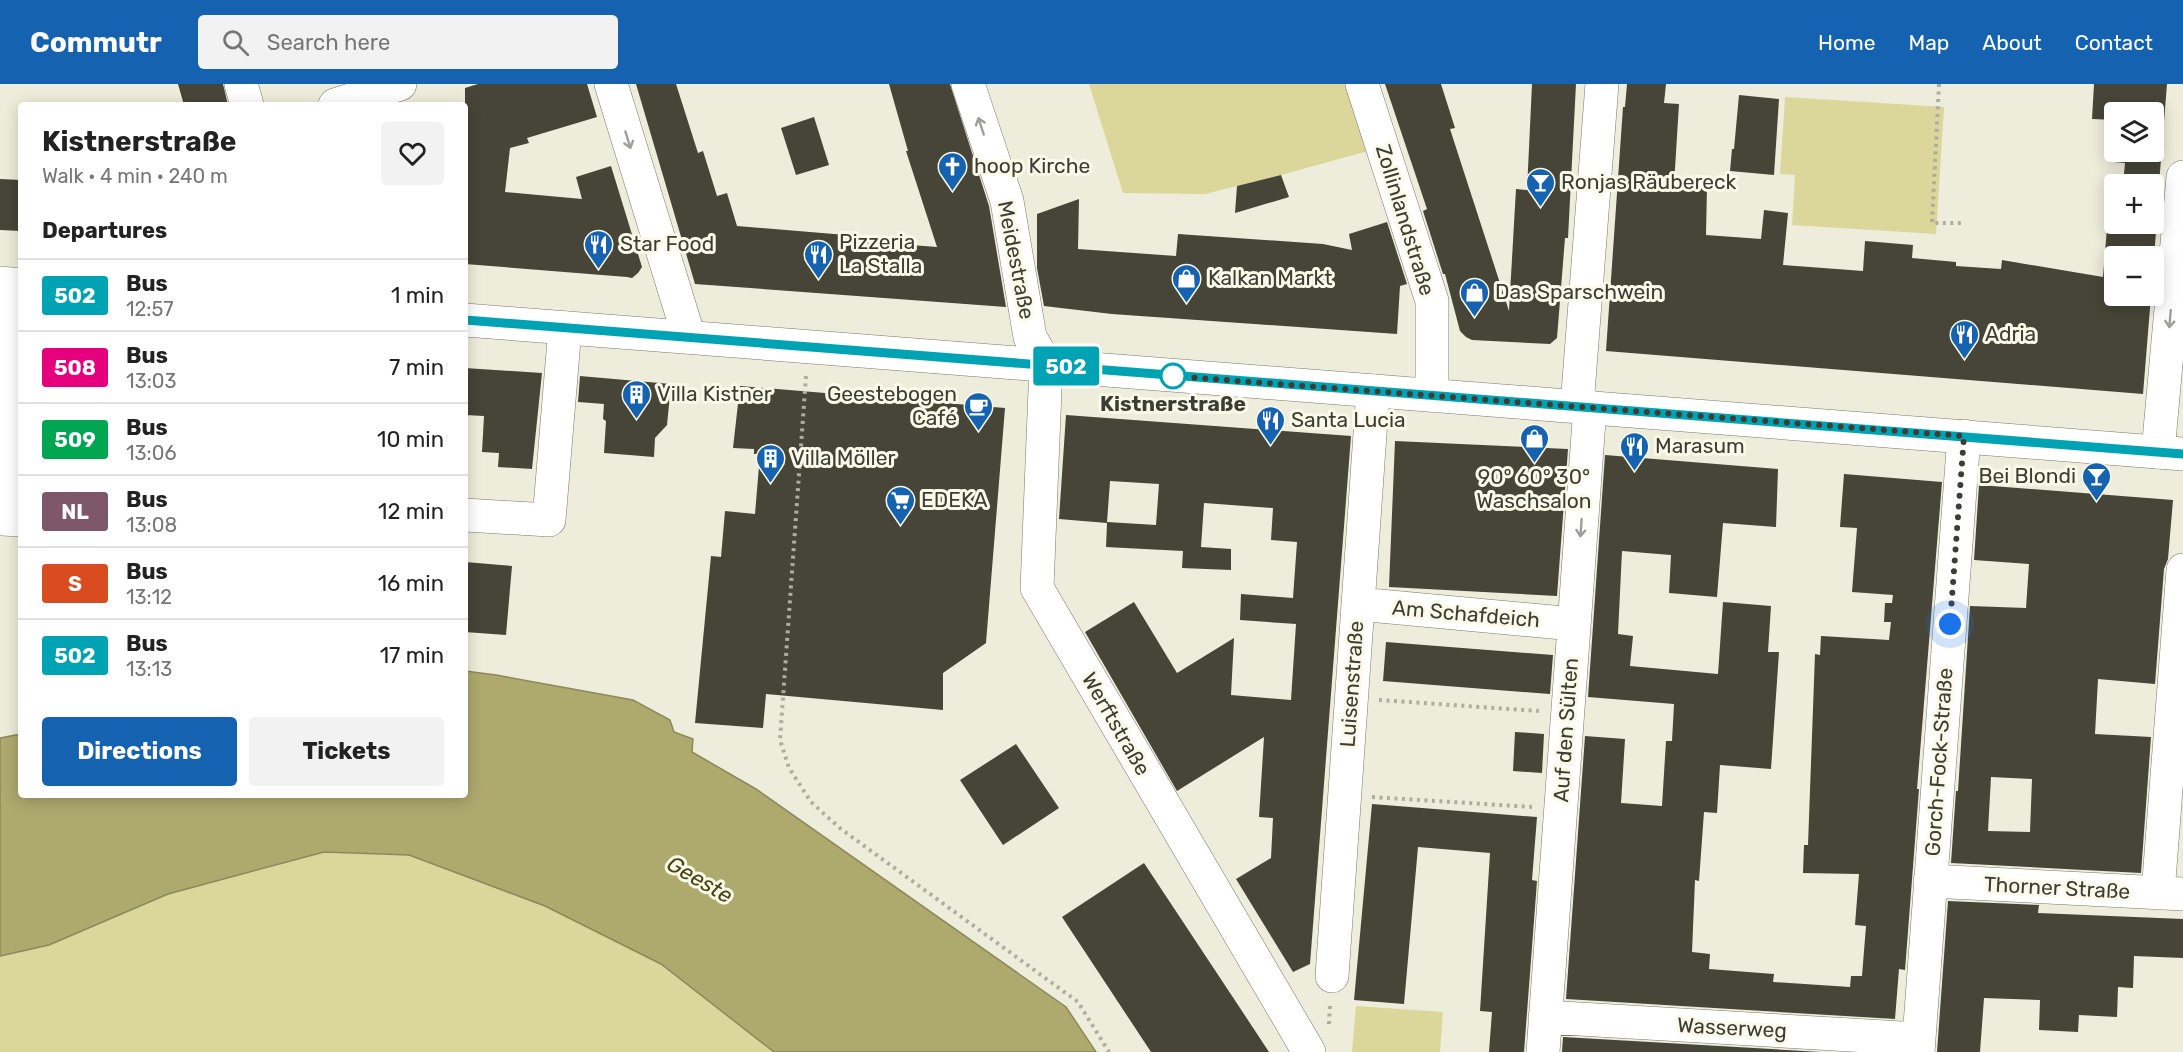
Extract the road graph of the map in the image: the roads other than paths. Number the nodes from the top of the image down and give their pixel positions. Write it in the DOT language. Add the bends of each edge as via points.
graph roads {
  1 [pos="241,84"];
  2 [pos="400,84"];
  3 [pos="611,84"];
  4 [pos="968,84"];
  5 [pos="1362,84"];
  6 [pos="1602,84"];
  7 [pos="246,102"];
  8 [pos="344,102"];
  9 [pos="2183,177"];
  10 [pos="13,284"];
  11 [pos="468,320"];
  12 [pos="565,327"];
  13 [pos="688,337"];
  14 [pos="1046,365"];
  15 [pos="1373,391"];
  16 [pos="1432,395"];
  17 [pos="1583,406"];
  18 [pos="1964,436"];
  19 [pos="2170,453"];
  20 [pos="468,515"];
  21 [pos="18,520"];
  22 [pos="2183,570"];
  23 [pos="1358,604"];
  24 [pos="1574,624"];
  25 [pos="1930,881"];
  26 [pos="2170,894"];
  27 [pos="1332,976"];
  28 [pos="1545,1017"];
  29 [pos="1319,1041"];
  30 [pos="1918,1046"];
  31 [pos="1543,1052"];
  1 -- 7 [label="street"];
  2 -- 8 [label="street"];
  3 -- 13 [label="street, one-way"];
  14 -- 4 [label="street, Meidestraße, one-way" via="1030,337 1007,201"];
  5 -- 16 [label="street, Zollinlandstraße" via="1432,301"];
  6 -- 17 [label="street"];
  9 -- 19 [label="street, one-way"];
  10 -- 21 [label="street" via="3,519"];
  11 -- 12 [label="street"];
  12 -- 13 [label="street"];
  12 -- 20 [label="street" via="549,520"];
  13 -- 14 [label="street"];
  14 -- 15 [label="street"];
  14 -- 29 [label="street, Werftstraße" via="1037,588"];
  15 -- 16 [label="street"];
  15 -- 23 [label="street, Luisenstraße"];
  16 -- 17 [label="street"];
  17 -- 18 [label="street"];
  17 -- 24 [label="street, Auf den Sülten, one-way"];
  18 -- 19 [label="street"];
  18 -- 25 [label="street, Gorch-Fock-Straße"];
  22 -- 26 [label="street"];
  23 -- 24 [label="street, Am Schafdeich"];
  23 -- 27 [label="street, Luisenstraße"];
  24 -- 28 [label="street, Auf den Sülten"];
  25 -- 26 [label="street, Thorner Straße"];
  25 -- 30 [label="street, Gorch-Fock-Straße"];
  28 -- 30 [label="street, Wasserweg"];
  28 -- 31 [label="street, Auf den Sülten"];
}
